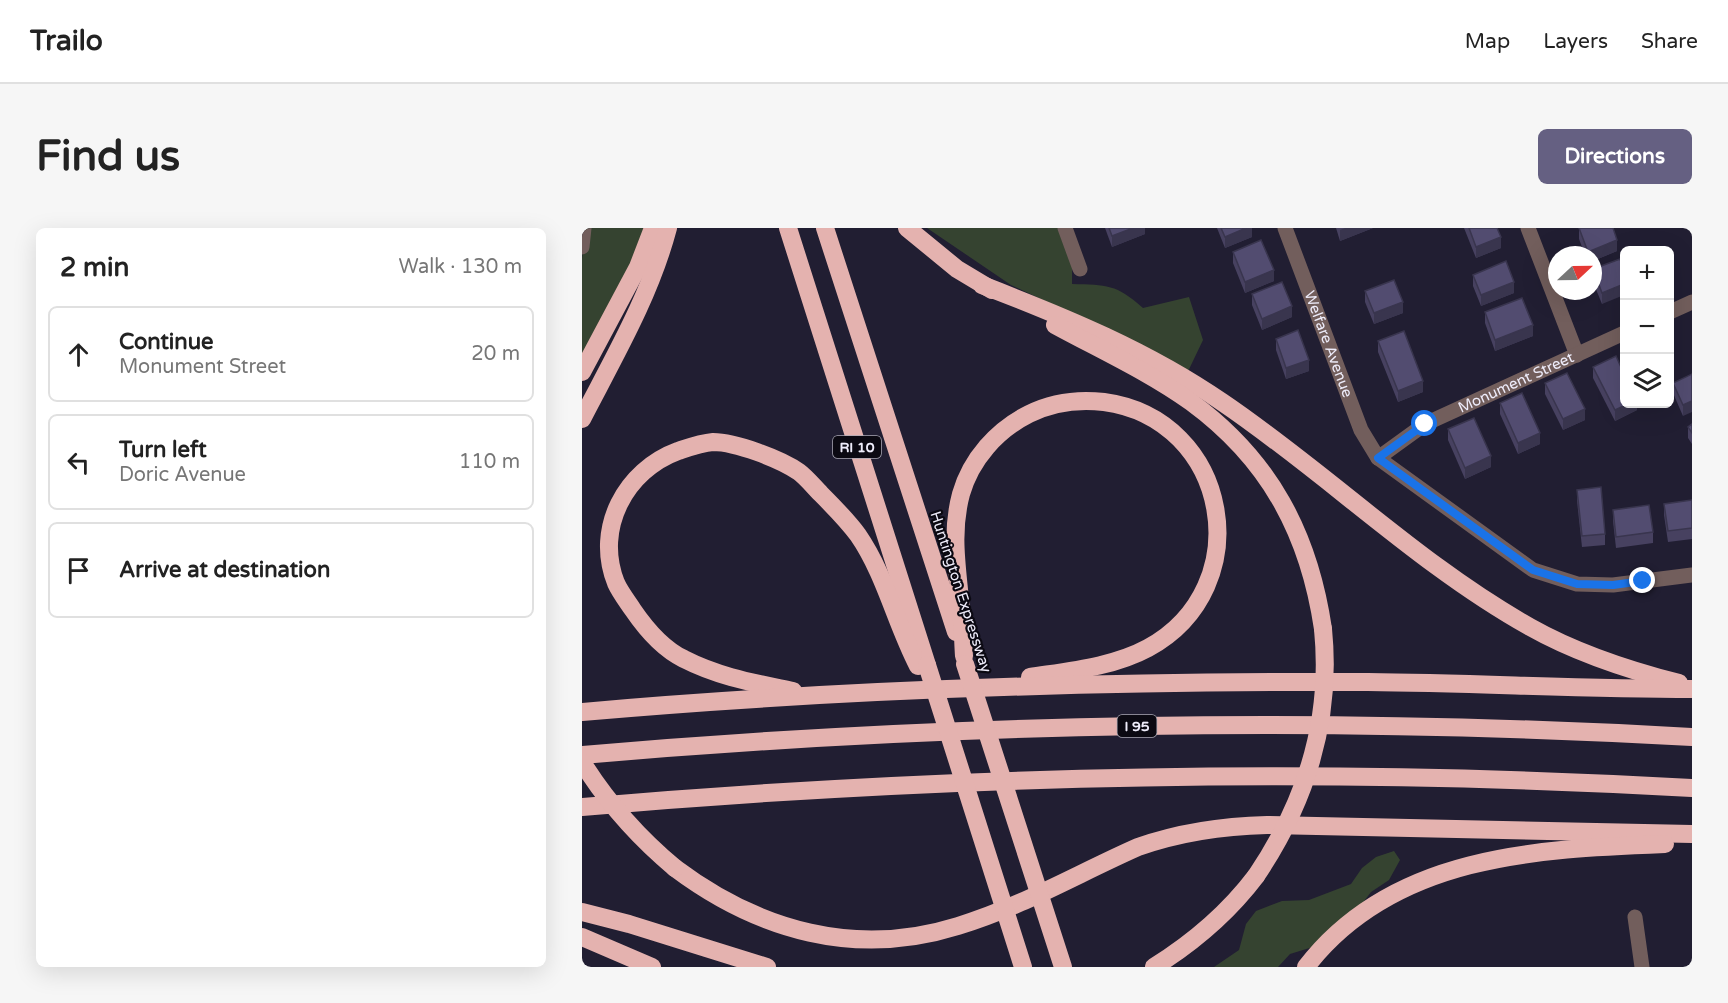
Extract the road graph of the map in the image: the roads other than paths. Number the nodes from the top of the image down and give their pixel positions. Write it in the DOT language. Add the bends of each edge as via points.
graph roads {
  1 [pos="584,228"];
  2 [pos="653,228"];
  3 [pos="668,228"];
  4 [pos="788,228"];
  5 [pos="825,228"];
  6 [pos="907,228"];
  7 [pos="1065,228"];
  8 [pos="1285,228"];
  9 [pos="1528,228"];
  10 [pos="582,247"];
  11 [pos="1080,269"];
  12 [pos="982,285"];
  13 [pos="1692,302"];
  14 [pos="1674,310"];
  15 [pos="1620,335"];
  16 [pos="1577,355"];
  17 [pos="582,372"];
  18 [pos="582,418"];
  19 [pos="1378,458"];
  20 [pos="1692,575"];
  21 [pos="964,660"];
  22 [pos="922,666"];
  23 [pos="1692,688"];
  24 [pos="961,689"];
  25 [pos="818,696"];
  26 [pos="582,712"];
  27 [pos="1692,736"];
  28 [pos="582,755"];
  29 [pos="582,762"];
  30 [pos="1692,788"];
  31 [pos="582,807"];
  32 [pos="1692,834"];
  33 [pos="1692,843"];
  34 [pos="582,912"];
  35 [pos="1635,917"];
  36 [pos="582,938"];
  37 [pos="652,967"];
  38 [pos="767,967"];
  39 [pos="1023,967"];
  40 [pos="1063,967"];
  41 [pos="1154,967"];
  42 [pos="1306,967"];
  43 [pos="1642,967"];
  1 -- 10 [label="street"];
  2 -- 17 [label="highway" via="638,267"];
  3 -- 18 [label="highway" via="643,300"];
  4 -- 22 [label="highway, RI 10"];
  5 -- 21 [label="highway, Huntington Expressway / RI 10"];
  6 -- 12 [label="highway"];
  7 -- 11 [label="street"];
  8 -- 19 [label="street, Welfare Avenue" via="1361,430"];
  9 -- 16 [label="street"];
  12 -- 23 [label="highway" via="1086,327 1190,381 1254,425 1459,582 1532,628 1585,653"];
  12 -- 41 [label="highway, bridge" via="1162,383 1206,414 1238,444 1273,487 1300,537 1315,582 1323,629 1323,706 1310,769 1293,813 1244,892 1212,925"];
  13 -- 14 [label="street"];
  15 -- 16 [label="street, Monument Street"];
  16 -- 19 [label="street, Monument Street" via="1425,424"];
  19 -- 20 [label="street" via="1533,570 1577,584 1613,585"];
  21 -- 24 [label="highway" via="955,526 968,476 998,434 1039,409 1057,403 1093,401 1146,415 1176,437 1204,474 1217,517 1211,577 1191,613 1162,639 1129,656 1087,668"];
  21 -- 40 [label="highway, Huntington Expressway / RI 10, bridge"];
  22 -- 25 [label="highway" via="905,640 858,535 798,472 760,453 715,442 657,460 625,491 612,523 609,542 616,582 632,609 650,633 682,659 728,678"];
  22 -- 39 [label="highway, bridge" via="938,701"];
  23 -- 24 [label="highway" via="1335,682"];
  24 -- 25 [label="highway"];
  25 -- 26 [label="highway"];
  27 -- 28 [label="highway, I 95" via="1405,725 1126,726 847,736"];
  29 -- 32 [label="highway, bridge" via="621,815 675,868 722,900 774,923 828,936 878,939 931,933 977,920 1138,847 1214,828 1279,825"];
  30 -- 31 [label="highway" via="1435,778 1113,779 846,788"];
  33 -- 42 [label="highway" via="1549,850 1443,873 1366,909"];
  34 -- 38 [label="highway"];
  35 -- 43 [label="street"];
  36 -- 37 [label="highway"];
}
